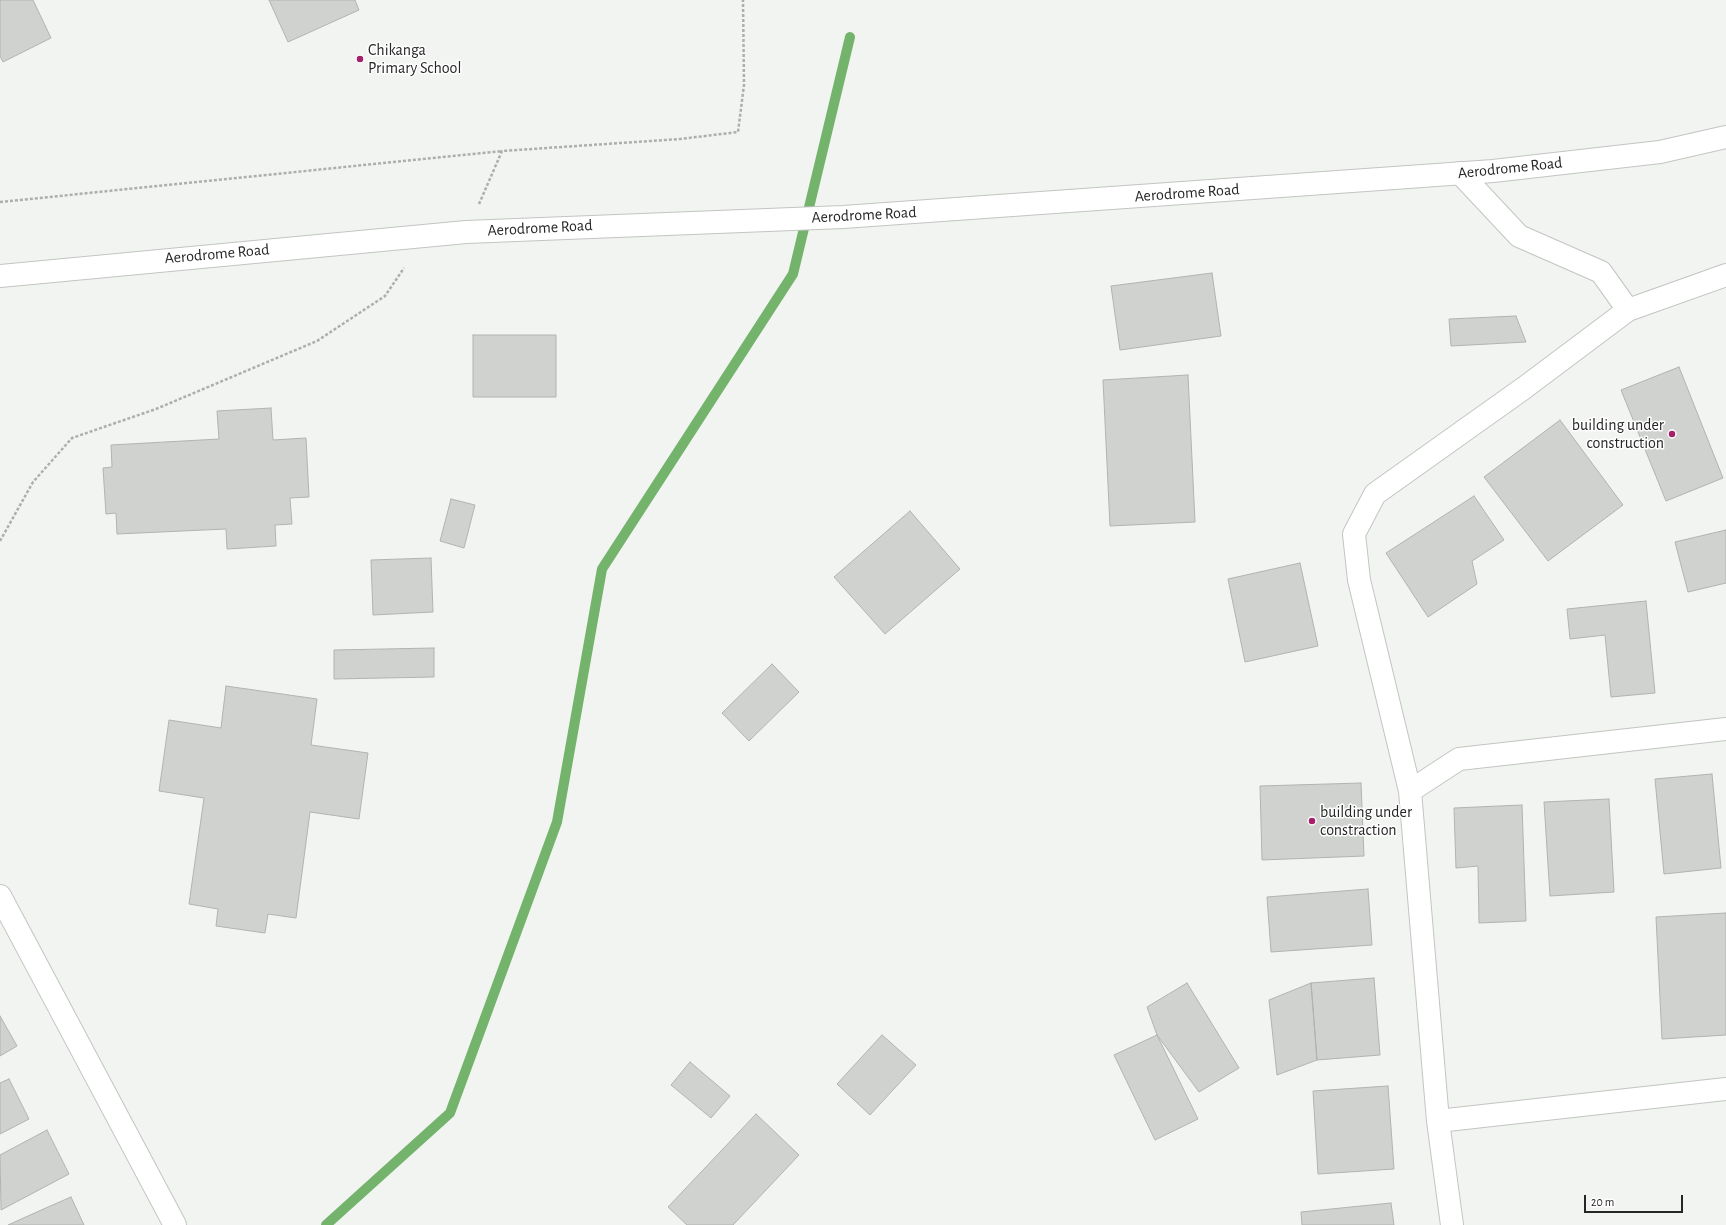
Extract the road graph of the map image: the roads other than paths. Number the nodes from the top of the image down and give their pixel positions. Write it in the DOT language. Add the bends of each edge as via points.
graph roads {
  1 [pos="1726,138"];
  2 [pos="1460,173"];
  3 [pos="1726,275"];
  4 [pos="0,276"];
  5 [pos="1628,310"];
  6 [pos="1726,729"];
  7 [pos="1410,791"];
  8 [pos="0,896"];
  9 [pos="1726,1089"];
  10 [pos="1438,1121"];
  11 [pos="175,1225"];
  12 [pos="1452,1225"];
  1 -- 2 [label="street, Aerodrome Road" via="1660,152"];
  2 -- 4 [label="street, Aerodrome Road" via="843,217 466,232"];
  2 -- 5 [label="street" via="1519,236 1601,272"];
  3 -- 5 [label="street"];
  5 -- 7 [label="street" via="1375,494 1354,534 1359,580"];
  6 -- 7 [label="street" via="1459,760"];
  7 -- 10 [label="street"];
  8 -- 11 [label="street"];
  9 -- 10 [label="street"];
  10 -- 12 [label="street"];
}
